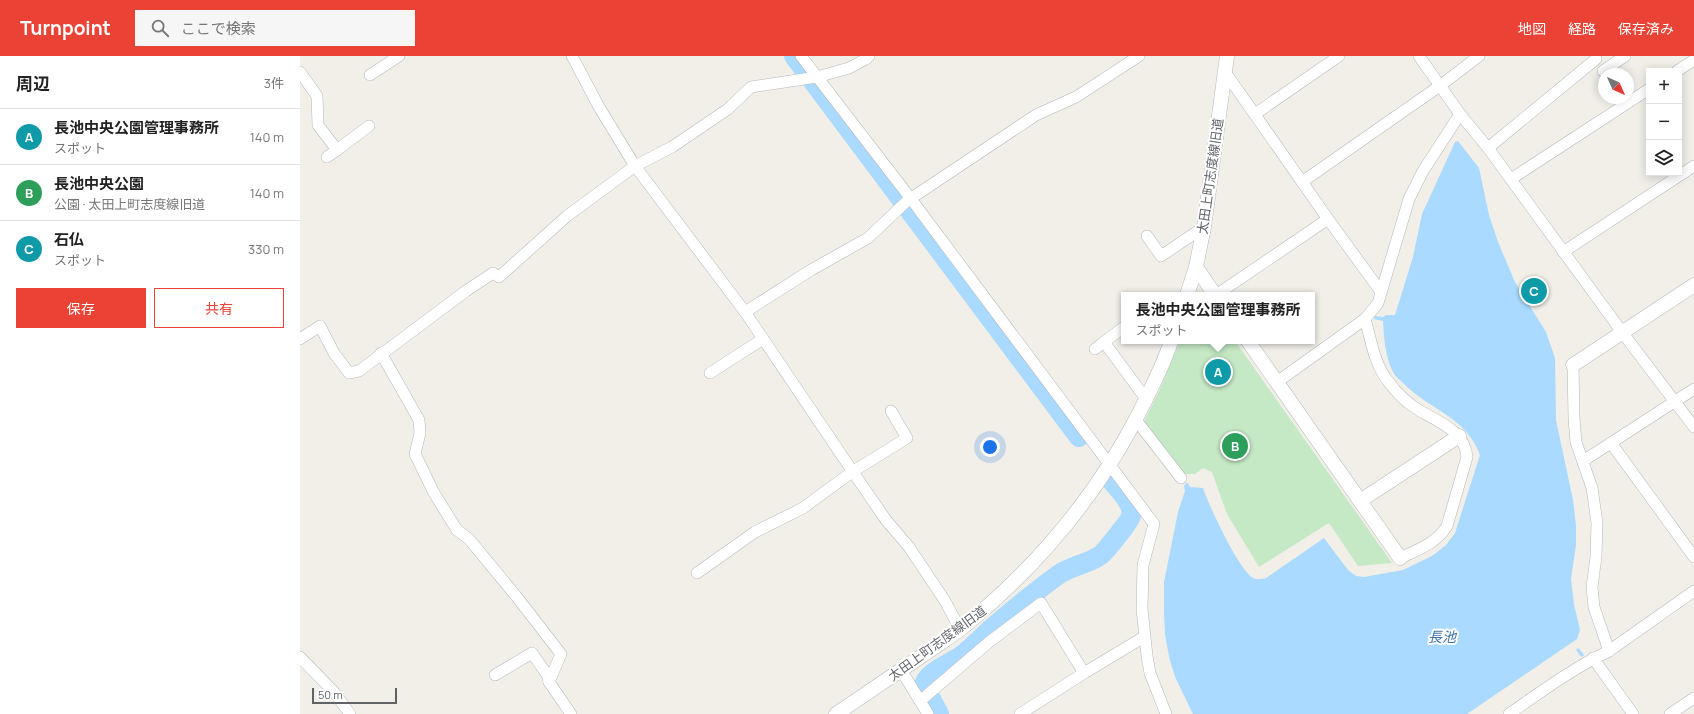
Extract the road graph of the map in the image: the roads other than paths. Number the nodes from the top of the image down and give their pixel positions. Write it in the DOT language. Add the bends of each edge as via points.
graph roads {
  1 [pos="399,56"];
  2 [pos="572,56"];
  3 [pos="801,56"];
  4 [pos="869,56"];
  5 [pos="1139,56"];
  6 [pos="1227,56"];
  7 [pos="1339,56"];
  8 [pos="1420,56"];
  9 [pos="1479,56"];
  10 [pos="1625,56"];
  11 [pos="1595,58"];
  12 [pos="1694,60"];
  13 [pos="1601,68"];
  14 [pos="1609,68"];
  15 [pos="1682,68"];
  16 [pos="300,72"];
  17 [pos="1225,72"];
  18 [pos="370,75"];
  19 [pos="817,77"];
  20 [pos="1441,86"];
  21 [pos="1646,90"];
  22 [pos="1634,96"];
  23 [pos="1620,104"];
  24 [pos="1255,114"];
  25 [pos="1460,114"];
  26 [pos="369,126"];
  27 [pos="1488,148"];
  28 [pos="337,150"];
  29 [pos="327,157"];
  30 [pos="635,166"];
  31 [pos="1694,166"];
  32 [pos="1511,179"];
  33 [pos="1302,182"];
  34 [pos="906,203"];
  35 [pos="1328,219"];
  36 [pos="1204,227"];
  37 [pos="1147,236"];
  38 [pos="1563,252"];
  39 [pos="1196,267"];
  40 [pos="1694,285"];
  41 [pos="1188,292"];
  42 [pos="1214,292"];
  43 [pos="1220,292"];
  44 [pos="1381,292"];
  45 [pos="745,312"];
  46 [pos="1365,319"];
  47 [pos="1121,329"];
  48 [pos="1622,332"];
  49 [pos="300,339"];
  50 [pos="763,339"];
  51 [pos="1170,344"];
  52 [pos="1250,344"];
  53 [pos="381,353"];
  54 [pos="1573,365"];
  55 [pos="710,373"];
  56 [pos="1277,382"];
  57 [pos="1694,390"];
  58 [pos="1146,399"];
  59 [pos="1675,402"];
  60 [pos="891,412"];
  61 [pos="1136,420"];
  62 [pos="1694,427"];
  63 [pos="1459,436"];
  64 [pos="1611,443"];
  65 [pos="1583,462"];
  66 [pos="1110,465"];
  67 [pos="852,472"];
  68 [pos="1181,478"];
  69 [pos="1360,501"];
  70 [pos="1694,557"];
  71 [pos="1400,558"];
  72 [pos="697,572"];
  73 [pos="1694,592"];
  74 [pos="960,629"];
  75 [pos="1144,637"];
  76 [pos="1609,651"];
  77 [pos="300,656"];
  78 [pos="1593,658"];
  79 [pos="901,670"];
  80 [pos="1084,673"];
  81 [pos="495,676"];
  82 [pos="549,682"];
  83 [pos="925,697"];
  84 [pos="1694,698"];
  85 [pos="350,714"];
  86 [pos="571,714"];
  87 [pos="836,714"];
  88 [pos="928,714"];
  89 [pos="1020,714"];
  90 [pos="1166,714"];
  91 [pos="1509,714"];
  92 [pos="1633,714"];
  93 [pos="1670,714"];
  1 -- 18 [label="street"];
  2 -- 30 [label="street"];
  3 -- 19 [label="street"];
  4 -- 19 [label="street" via="849,68"];
  5 -- 34 [label="street" via="1076,97 1036,115"];
  6 -- 17 [label="street, 太田上町志度線旧道"];
  7 -- 24 [label="street"];
  8 -- 20 [label="street"];
  9 -- 20 [label="street"];
  10 -- 14 [label="street"];
  11 -- 13 [label="street"];
  11 -- 27 [label="street"];
  12 -- 15 [label="street"];
  16 -- 28 [label="street" via="317,96 318,125"];
  17 -- 24 [label="street"];
  17 -- 36 [label="street, 太田上町志度線旧道"];
  19 -- 30 [label="street" via="751,87 728,109 672,147"];
  19 -- 34 [label="street"];
  20 -- 25 [label="street"];
  20 -- 33 [label="street"];
  21 -- 22 [label="street"];
  23 -- 32 [label="street"];
  24 -- 33 [label="street"];
  25 -- 27 [label="street"];
  25 -- 44 [label="street" via="1423,171 1409,199"];
  26 -- 28 [label="street"];
  27 -- 32 [label="street"];
  28 -- 29 [label="street"];
  30 -- 45 [label="street"];
  30 -- 53 [label="street" via="566,216 499,277 493,273"];
  31 -- 38 [label="street"];
  32 -- 38 [label="street"];
  33 -- 35 [label="street"];
  34 -- 45 [label="street" via="868,238"];
  34 -- 66 [label="street"];
  35 -- 43 [label="street"];
  35 -- 44 [label="street"];
  36 -- 37 [label="street" via="1162,256"];
  36 -- 39 [label="street, 太田上町志度線旧道"];
  38 -- 48 [label="street"];
  39 -- 41 [label="street, 太田上町志度線旧道"];
  39 -- 42 [label="street"];
  40 -- 48 [label="street"];
  44 -- 46 [label="street" via="1378,303"];
  45 -- 50 [label="street"];
  46 -- 56 [label="street"];
  46 -- 63 [label="street" via="1381,371 1387,381 1416,408 1448,426"];
  47 -- 58 [label="street" via="1100,345"];
  48 -- 54 [label="street"];
  48 -- 59 [label="street"];
  49 -- 53 [label="street" via="320,326 334,353 349,372 359,371"];
  50 -- 55 [label="street"];
  50 -- 67 [label="street"];
  51 -- 58 [label="street, 太田上町志度線旧道"];
  52 -- 56 [label="street"];
  53 -- 82 [label="street" via="419,420 420,433 415,454 434,492 457,530 469,539 561,654"];
  54 -- 65 [label="street" via="1576,442"];
  56 -- 69 [label="street"];
  57 -- 59 [label="street"];
  58 -- 61 [label="street, 太田上町志度線旧道"];
  59 -- 62 [label="street"];
  59 -- 64 [label="street"];
  60 -- 67 [label="street" via="907,438"];
  61 -- 66 [label="street, 太田上町志度線旧道"];
  61 -- 68 [label="street"];
  63 -- 69 [label="street"];
  63 -- 71 [label="street" via="1466,448 1467,457 1447,526 1432,542"];
  64 -- 65 [label="street"];
  64 -- 70 [label="street"];
  65 -- 76 [label="street" via="1592,488 1597,523 1592,587 1594,607"];
  66 -- 74 [label="street, 太田上町志度線旧道" via="1054,540 1020,577"];
  66 -- 75 [label="street" via="1154,524 1144,565"];
  67 -- 72 [label="street" via="803,508 755,532"];
  67 -- 74 [label="street" via="909,547 945,601"];
  69 -- 71 [label="street"];
  73 -- 76 [label="street"];
  74 -- 79 [label="street, 太田上町志度線旧道"];
  75 -- 80 [label="street"];
  75 -- 90 [label="street" via="1150,673"];
  76 -- 78 [label="street"];
  77 -- 85 [label="street" via="334,692"];
  78 -- 91 [label="street"];
  78 -- 92 [label="street"];
  79 -- 83 [label="street"];
  79 -- 87 [label="street, 太田上町志度線旧道"];
  80 -- 83 [label="street" via="1041,603 989,642"];
  80 -- 89 [label="street"];
  81 -- 82 [label="street" via="532,653 548,676"];
  82 -- 86 [label="street"];
  83 -- 88 [label="street"];
  84 -- 93 [label="street"];
}
